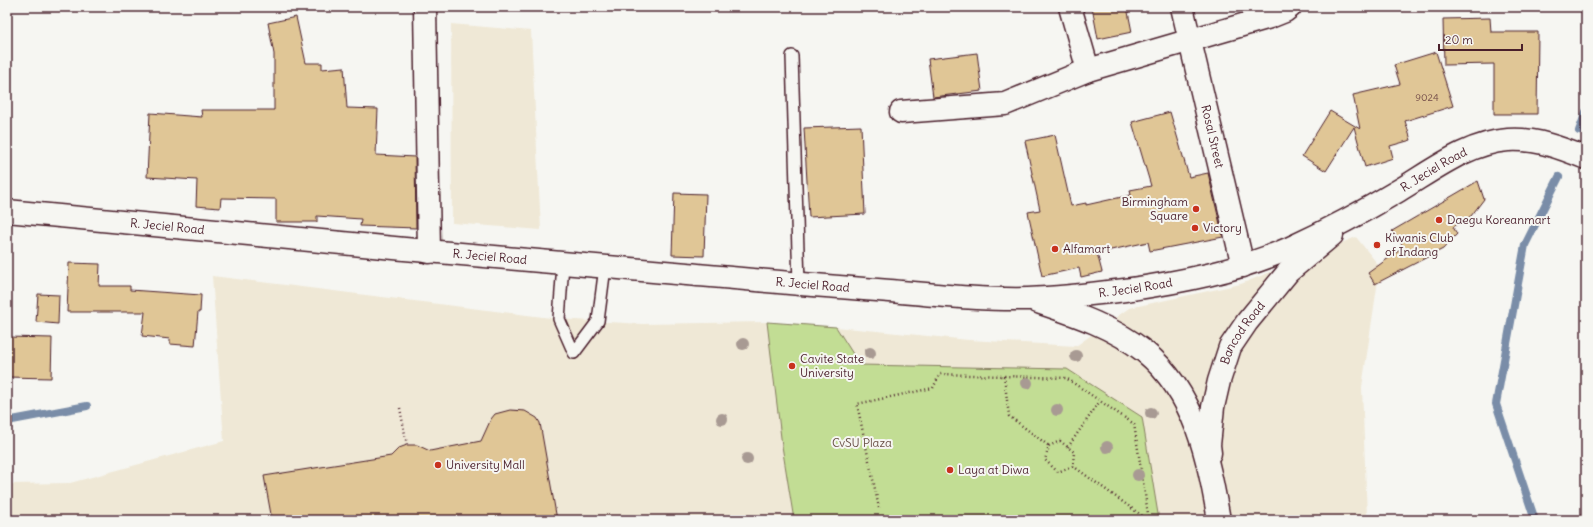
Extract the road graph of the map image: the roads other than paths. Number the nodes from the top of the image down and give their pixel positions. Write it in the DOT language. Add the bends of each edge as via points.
graph roads {
  1 [pos="425,7"];
  2 [pos="1070,7"];
  3 [pos="1182,7"];
  4 [pos="1290,7"];
  5 [pos="1191,40"];
  6 [pos="792,56"];
  7 [pos="1088,70"];
  8 [pos="901,112"];
  9 [pos="1586,158"];
  10 [pos="7,211"];
  11 [pos="1350,218"];
  12 [pos="430,252"];
  13 [pos="563,264"];
  14 [pos="1243,266"];
  15 [pos="605,267"];
  16 [pos="800,284"];
  17 [pos="1027,299"];
  18 [pos="1212,484"];
  19 [pos="1219,520"];
  1 -- 12 [label="street"];
  2 -- 7 [label="street"];
  3 -- 5 [label="street, Rosal Street"];
  4 -- 5 [label="street" via="1278,14"];
  5 -- 7 [label="street"];
  5 -- 14 [label="street, Rosal Street"];
  6 -- 16 [label="lane"];
  7 -- 8 [label="street" via="1005,104"];
  9 -- 11 [label="street, R. Jeciel Road" via="1551,145 1528,140 1491,142 1448,161"];
  10 -- 12 [label="street, R. Jeciel Road"];
  11 -- 14 [label="street, R. Jeciel Road" via="1291,248"];
  11 -- 18 [label="street, Bancod Road" via="1288,272 1230,347 1213,408 1209,445"];
  12 -- 13 [label="street, R. Jeciel Road"];
  13 -- 15 [label="street, R. Jeciel Road"];
  13 -- 15 [label="lane" via="558,319 574,353 598,321"];
  14 -- 17 [label="street, R. Jeciel Road" via="1136,288"];
  15 -- 16 [label="street, R. Jeciel Road"];
  16 -- 17 [label="street, R. Jeciel Road" via="930,295"];
  17 -- 18 [label="street, Bancod Road" via="1101,326 1132,343 1155,361 1184,397 1203,445"];
  18 -- 19 [label="street, Bancod Road"];
}
